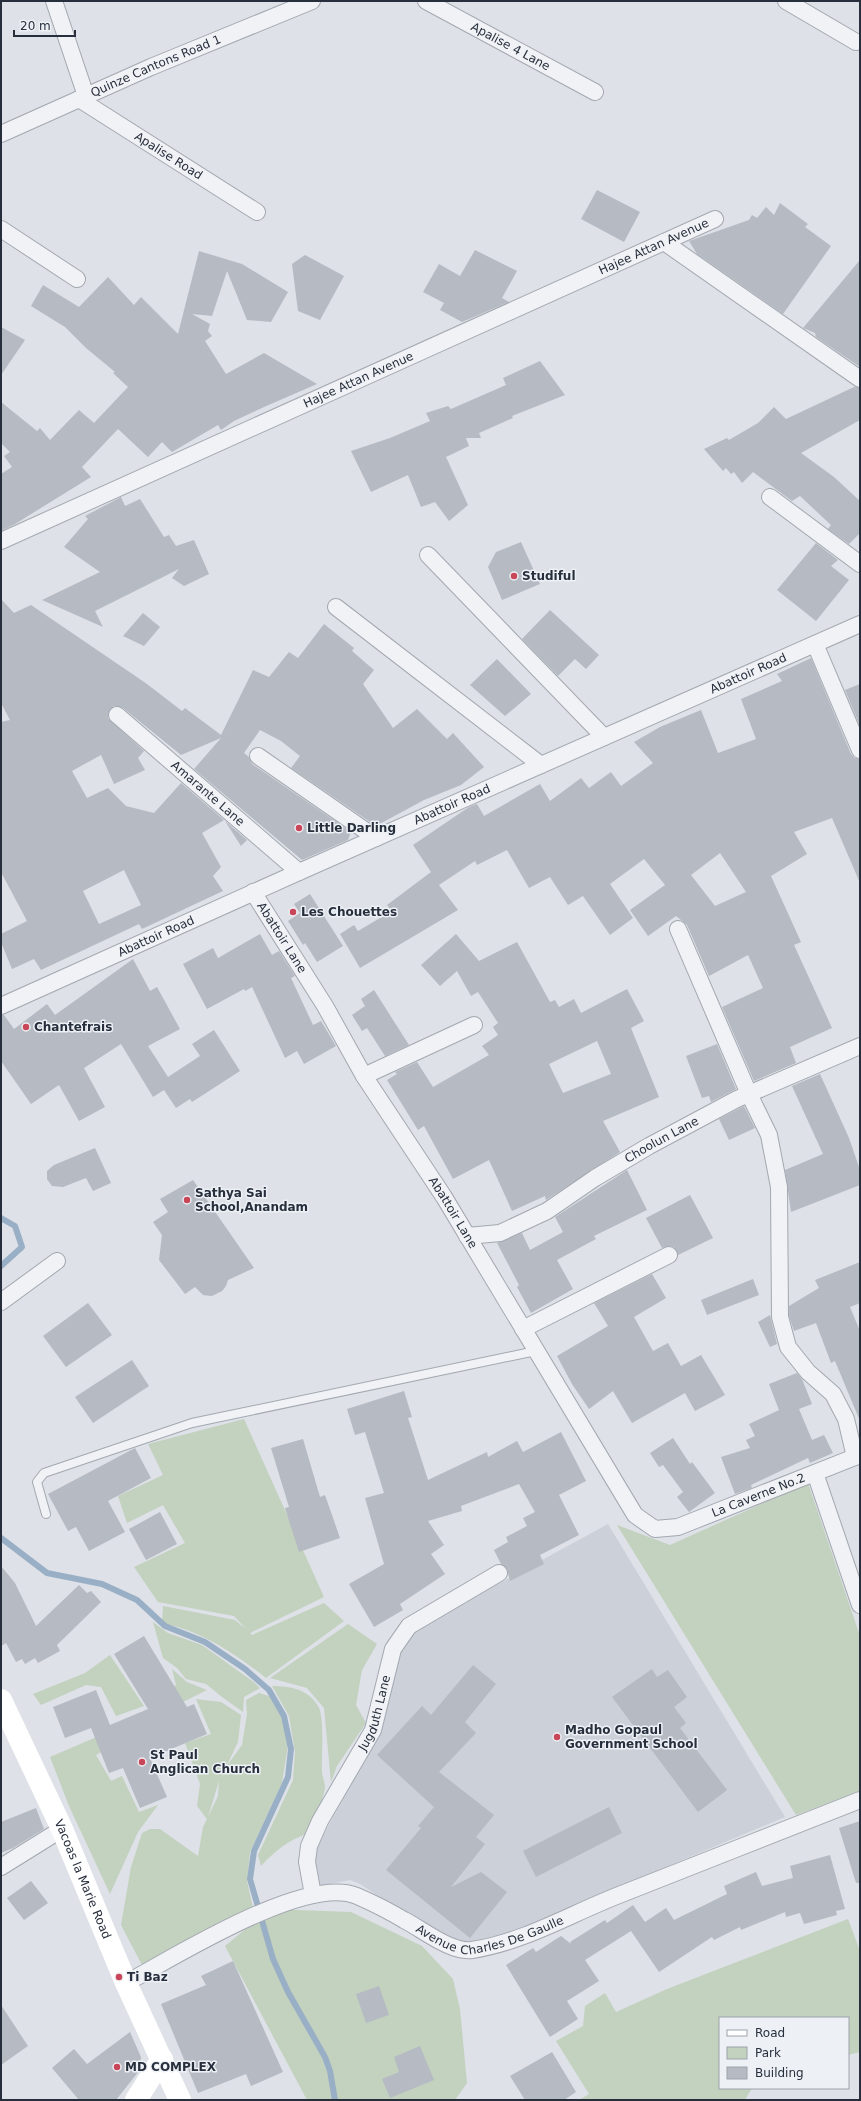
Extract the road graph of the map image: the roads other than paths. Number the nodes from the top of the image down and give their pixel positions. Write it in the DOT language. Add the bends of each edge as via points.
graph roads {
  1 [pos="54,1"];
  2 [pos="311,1"];
  3 [pos="426,1"];
  4 [pos="786,1"];
  5 [pos="856,42"];
  6 [pos="595,92"];
  7 [pos="83,98"];
  8 [pos="1,134"];
  9 [pos="257,212"];
  10 [pos="715,219"];
  11 [pos="1,229"];
  12 [pos="664,242"];
  13 [pos="77,279"];
  14 [pos="860,379"];
  15 [pos="770,496"];
  16 [pos="1,541"];
  17 [pos="428,555"];
  18 [pos="860,564"];
  19 [pos="336,607"];
  20 [pos="860,624"];
  21 [pos="815,644"];
  22 [pos="117,715"];
  23 [pos="604,737"];
  24 [pos="860,750"];
  25 [pos="258,756"];
  26 [pos="541,765"];
  27 [pos="376,838"];
  28 [pos="299,872"];
  29 [pos="253,892"];
  30 [pos="678,929"];
  31 [pos="1,1006"];
  32 [pos="474,1025"];
  33 [pos="860,1046"];
  34 [pos="364,1076"];
  35 [pos="749,1094"];
  36 [pos="467,1236"];
  37 [pos="669,1256"];
  38 [pos="57,1261"];
  39 [pos="1,1302"];
  40 [pos="523,1329"];
  41 [pos="536,1351"];
  42 [pos="858,1456"];
  43 [pos="815,1473"];
  44 [pos="46,1514"];
  45 [pos="656,1529"];
  46 [pos="499,1573"];
  47 [pos="860,1605"];
  48 [pos="1,1700"];
  49 [pos="860,1800"];
  50 [pos="62,1829"];
  51 [pos="1,1867"];
  52 [pos="314,1895"];
  53 [pos="126,1983"];
  54 [pos="162,2059"];
  55 [pos="136,2100"];
  56 [pos="180,2100"];
  1 -- 7 [label="street"];
  2 -- 7 [label="street, Quinze Cantons Road 1"];
  3 -- 6 [label="street, Apalise 4 Lane"];
  4 -- 5 [label="street"];
  7 -- 8 [label="street, Quinze Cantons Road 1"];
  7 -- 9 [label="street, Apalise Road"];
  10 -- 12 [label="street, Hajee Attan Avenue"];
  11 -- 13 [label="street"];
  12 -- 14 [label="street"];
  12 -- 16 [label="street, Hajee Attan Avenue"];
  15 -- 18 [label="street"];
  17 -- 23 [label="street"];
  19 -- 26 [label="street"];
  20 -- 21 [label="street, Abattoir Road"];
  21 -- 23 [label="street, Abattoir Road"];
  21 -- 24 [label="street"];
  22 -- 28 [label="street, Amarante Lane"];
  23 -- 26 [label="street, Abattoir Road"];
  25 -- 27 [label="street"];
  26 -- 27 [label="street, Abattoir Road"];
  27 -- 28 [label="street, Abattoir Road"];
  28 -- 29 [label="street, Abattoir Road"];
  29 -- 31 [label="street, Abattoir Road"];
  29 -- 34 [label="street, Abattoir Lane" via="325,1006"];
  30 -- 35 [label="street"];
  32 -- 34 [label="street"];
  33 -- 35 [label="street, Choolun Lane"];
  34 -- 36 [label="street, Abattoir Lane"];
  35 -- 36 [label="street, Choolun Lane" via="648,1146 594,1178 547,1211 500,1232"];
  35 -- 42 [label="street" via="769,1135 779,1187 780,1317 788,1347 808,1372 833,1394 846,1419"];
  36 -- 40 [label="street, Abattoir Lane"];
  37 -- 40 [label="street"];
  38 -- 39 [label="street"];
  40 -- 41 [label="street, Abattoir Lane"];
  41 -- 44 [label="lane" via="192,1422 44,1473 37,1482"];
  41 -- 45 [label="street, Abattoir Lane" via="635,1515"];
  42 -- 43 [label="street, La Caverne No.2"];
  43 -- 45 [label="street, La Caverne No.2" via="678,1527"];
  43 -- 47 [label="street"];
  46 -- 52 [label="street, Jugduth Lane" via="409,1626 393,1649 373,1730 320,1821 309,1846 307,1862"];
  48 -- 50 [label="main road, Vacoas la Marie Road"];
  49 -- 52 [label="street, Avenue Charles De Gaulle" via="612,1898 510,1942 469,1951 440,1942 405,1920 355,1895 331,1891"];
  50 -- 51 [label="street"];
  50 -- 53 [label="main road, Vacoas la Marie Road"];
  52 -- 53 [label="street, Avenue Charles De Gaulle" via="289,1900 219,1933"];
  53 -- 54 [label="main road, Vacoas la Marie Road"];
  54 -- 55 [label="main road"];
  54 -- 56 [label="main road, Vacoas la Marie Road"];
}
